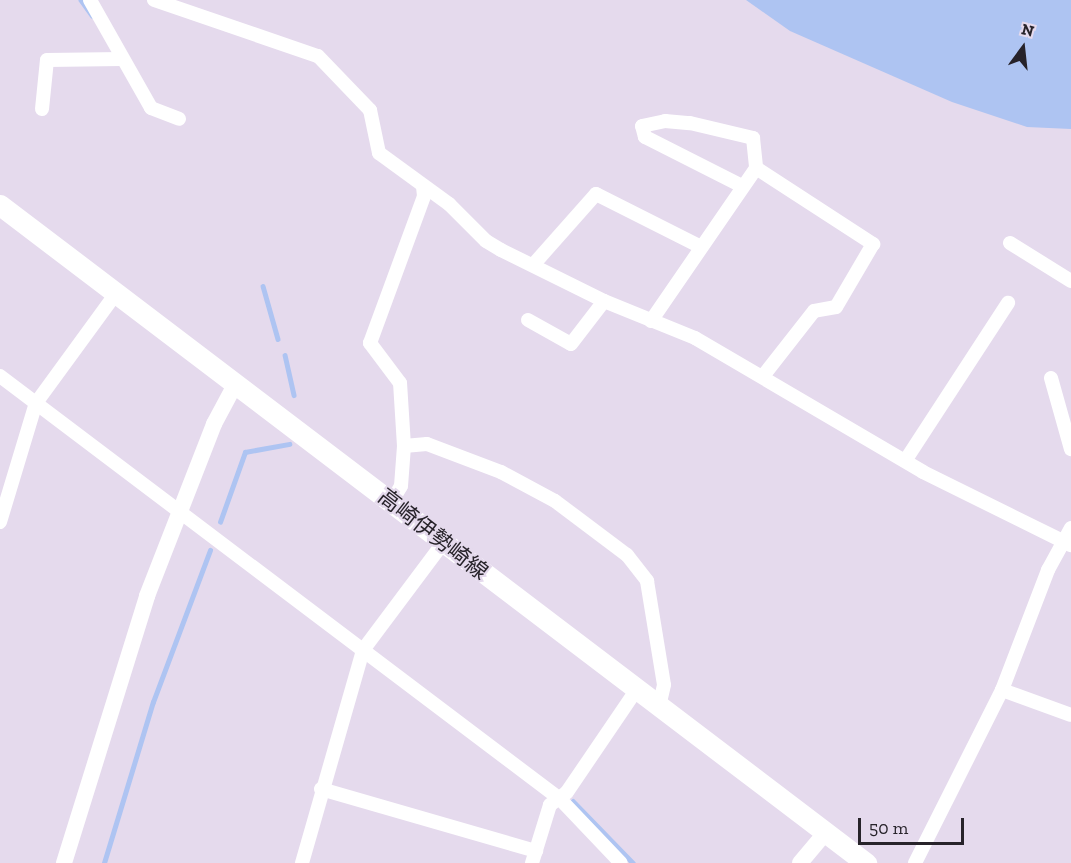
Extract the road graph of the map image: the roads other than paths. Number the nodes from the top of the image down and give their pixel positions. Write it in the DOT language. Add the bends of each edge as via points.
graph roads {
  1 [pos="90,0"];
  2 [pos="153,0"];
  3 [pos="122,59"];
  4 [pos="42,109"];
  5 [pos="179,119"];
  6 [pos="756,168"];
  7 [pos="423,186"];
  8 [pos="742,186"];
  9 [pos="0,205"];
  10 [pos="1010,243"];
  11 [pos="699,246"];
  12 [pos="533,265"];
  13 [pos="1071,281"];
  14 [pos="117,292"];
  15 [pos="604,301"];
  16 [pos="1008,303"];
  17 [pos="528,320"];
  18 [pos="651,321"];
  19 [pos="0,376"];
  20 [pos="763,376"];
  21 [pos="1051,378"];
  22 [pos="236,383"];
  23 [pos="36,402"];
  24 [pos="404,446"];
  25 [pos="1071,449"];
  26 [pos="905,461"];
  27 [pos="392,501"];
  28 [pos="180,511"];
  29 [pos="0,522"];
  30 [pos="1071,528"];
  31 [pos="443,543"];
  32 [pos="1068,543"];
  33 [pos="363,650"];
  34 [pos="637,689"];
  35 [pos="1002,690"];
  36 [pos="659,706"];
  37 [pos="1071,715"];
  38 [pos="321,789"];
  39 [pos="560,799"];
  40 [pos="826,832"];
  41 [pos="534,857"];
  42 [pos="64,863"];
  43 [pos="302,863"];
  44 [pos="621,863"];
  45 [pos="801,863"];
  46 [pos="866,863"];
  47 [pos="915,863"];
  1 -- 3 [label="street"];
  2 -- 7 [label="street" via="318,56 370,110 379,153"];
  3 -- 4 [label="street" via="47,60"];
  3 -- 5 [label="street" via="151,108"];
  6 -- 8 [label="street"];
  6 -- 8 [label="street" via="753,138 690,123 665,121 642,126 645,137"];
  6 -- 20 [label="street" via="873,244 836,307 814,311"];
  7 -- 12 [label="street" via="486,241"];
  7 -- 24 [label="street" via="424,196 369,343 400,383"];
  8 -- 11 [label="street"];
  9 -- 14 [label="main road, 高崎伊勢崎線"];
  10 -- 13 [label="street"];
  11 -- 12 [label="street" via="596,194"];
  11 -- 18 [label="street"];
  12 -- 15 [label="street"];
  14 -- 22 [label="main road, 高崎伊勢崎線"];
  14 -- 23 [label="street"];
  15 -- 17 [label="street" via="571,344"];
  15 -- 18 [label="street"];
  16 -- 26 [label="street"];
  18 -- 20 [label="street" via="695,338"];
  19 -- 23 [label="street"];
  20 -- 26 [label="street"];
  21 -- 25 [label="street"];
  22 -- 27 [label="main road, 高崎伊勢崎線"];
  22 -- 28 [label="street" via="214,424"];
  23 -- 28 [label="street"];
  23 -- 29 [label="street"];
  24 -- 27 [label="street" via="401,486"];
  24 -- 36 [label="street" via="427,444 501,472 555,501 627,555 647,581 664,685"];
  26 -- 32 [label="street"];
  27 -- 31 [label="main road, 高崎伊勢崎線"];
  28 -- 33 [label="street"];
  28 -- 42 [label="street" via="135,632"];
  30 -- 32 [label="street"];
  31 -- 33 [label="street"];
  31 -- 34 [label="main road, 高崎伊勢崎線"];
  32 -- 35 [label="street" via="1048,570"];
  33 -- 38 [label="street"];
  33 -- 39 [label="street"];
  34 -- 36 [label="main road, 高崎伊勢崎線"];
  34 -- 39 [label="street"];
  35 -- 37 [label="street"];
  35 -- 47 [label="street"];
  36 -- 40 [label="main road, 高崎伊勢崎線"];
  38 -- 41 [label="street"];
  38 -- 43 [label="street"];
  39 -- 41 [label="street" via="550,806"];
  39 -- 44 [label="street"];
  40 -- 45 [label="street"];
  40 -- 46 [label="main road, 高崎伊勢崎線"];
}
